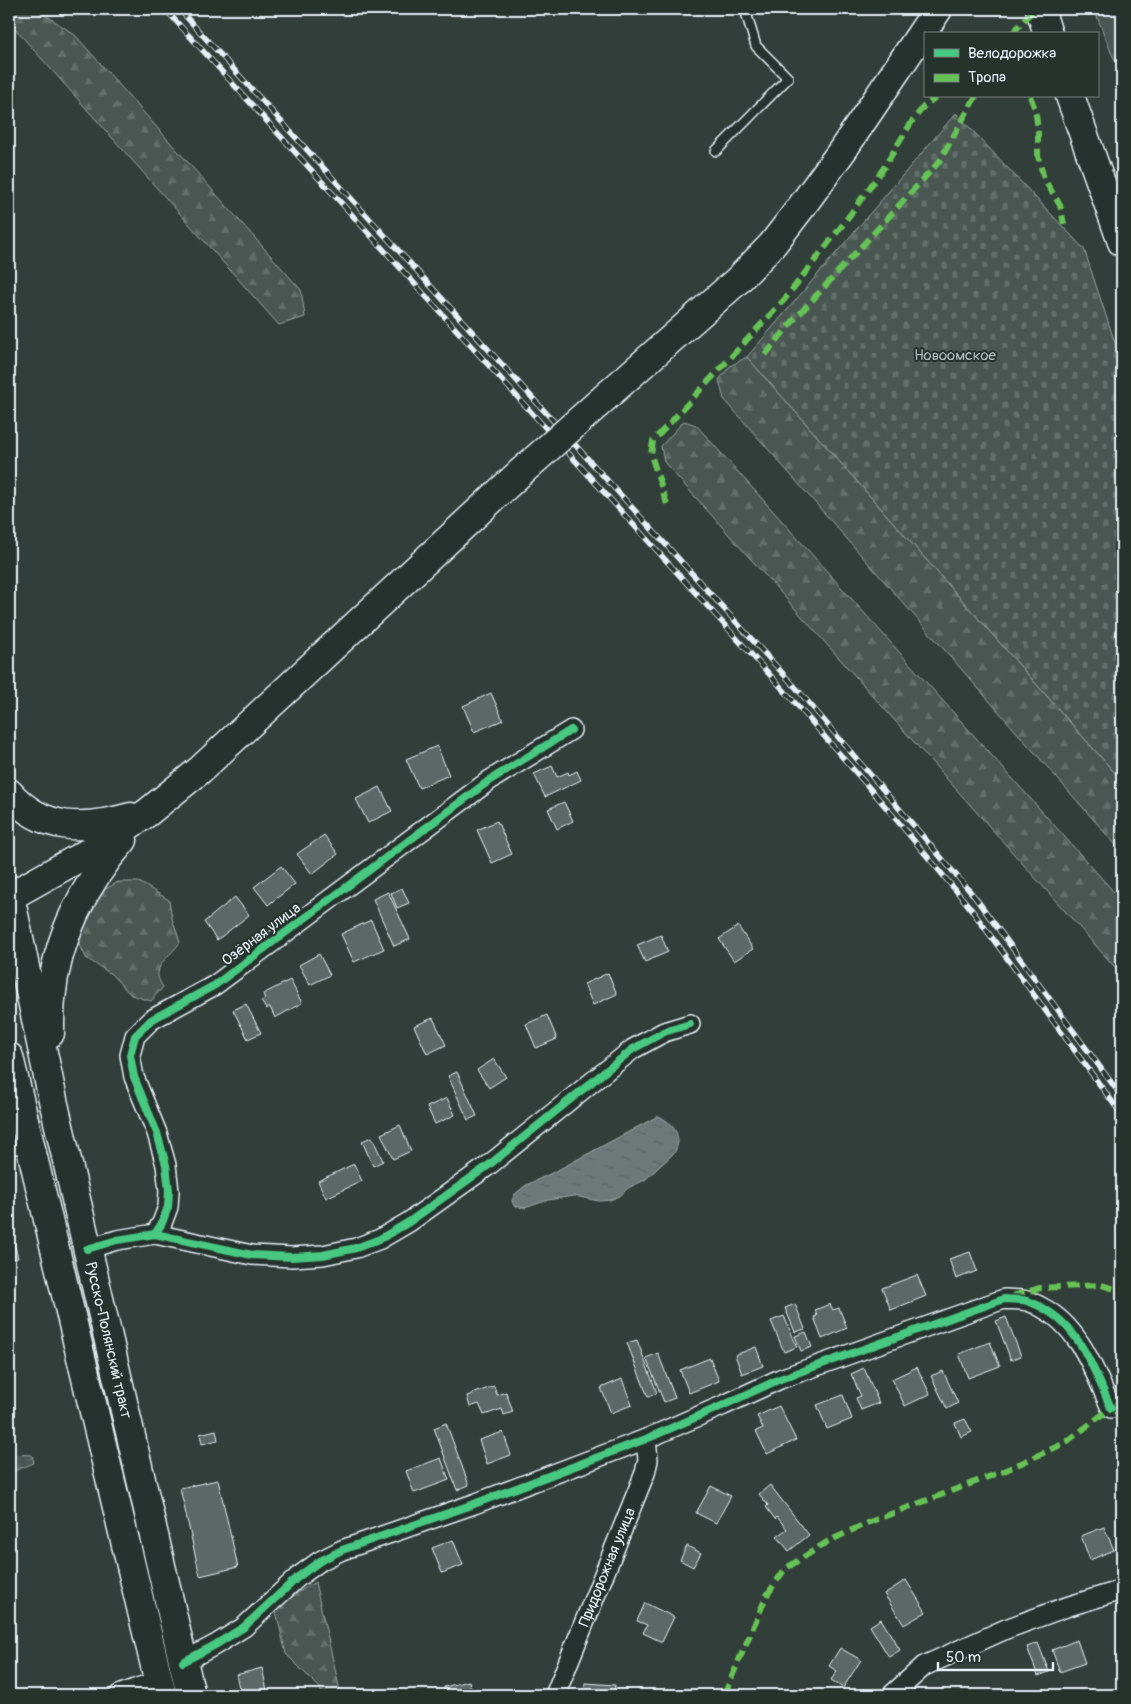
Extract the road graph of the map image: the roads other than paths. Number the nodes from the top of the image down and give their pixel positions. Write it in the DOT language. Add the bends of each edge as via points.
graph roads {
  1 [pos="751,9"];
  2 [pos="938,9"];
  3 [pos="1040,9"];
  4 [pos="1047,32"];
  5 [pos="1071,98"];
  6 [pos="716,151"];
  7 [pos="1122,242"];
  8 [pos="571,730"];
  9 [pos="9,793"];
  10 [pos="147,813"];
  11 [pos="9,896"];
  12 [pos="690,1024"];
  13 [pos="9,1057"];
  14 [pos="53,1100"];
  15 [pos="19,1148"];
  16 [pos="155,1234"];
  17 [pos="87,1249"];
  18 [pos="1111,1408"];
  19 [pos="646,1439"];
  20 [pos="1122,1590"];
  21 [pos="183,1662"];
  22 [pos="161,1688"];
  23 [pos="119,1695"];
  24 [pos="191,1695"];
  25 [pos="555,1695"];
  26 [pos="892,1695"];
  1 -- 6 [label="lane" via="747,16 756,46 788,78"];
  2 -- 10 [label="main road, bridge" via="799,210 772,245 738,280 520,473 200,770"];
  3 -- 4 [label="main road"];
  5 -- 7 [label="main road"];
  8 -- 16 [label="street, Озёрная улица" via="490,780 215,985 150,1020 135,1036 130,1055 134,1077 157,1133 169,1191 168,1207"];
  9 -- 10 [label="main road" via="20,806 40,818 69,826 96,826"];
  10 -- 11 [label="main road" via="91,852"];
  10 -- 14 [label="main road" via="106,860 77,906 66,936 51,998"];
  11 -- 14 [label="main road, Русско-Полянский тракт"];
  12 -- 16 [label="street" via="664,1032 633,1049 489,1166 380,1239 356,1248 292,1258 252,1255"];
  13 -- 15 [label="main road, Русско-Полянский тракт"];
  14 -- 17 [label="main road, Русско-Полянский тракт"];
  15 -- 22 [label="main road, Русско-Полянский тракт"];
  16 -- 17 [label="street"];
  17 -- 21 [label="main road, Русско-Полянский тракт"];
  18 -- 19 [label="street" via="1078,1338 1063,1322 1029,1301 1004,1299 780,1379"];
  19 -- 21 [label="street" via="342,1550 298,1577 244,1627"];
  19 -- 25 [label="street, Придорожная улица" via="648,1460 645,1472"];
  20 -- 26 [label="street" via="1006,1629 932,1662"];
  21 -- 24 [label="main road, Русско-Полянский тракт"];
  22 -- 23 [label="street"];
}
